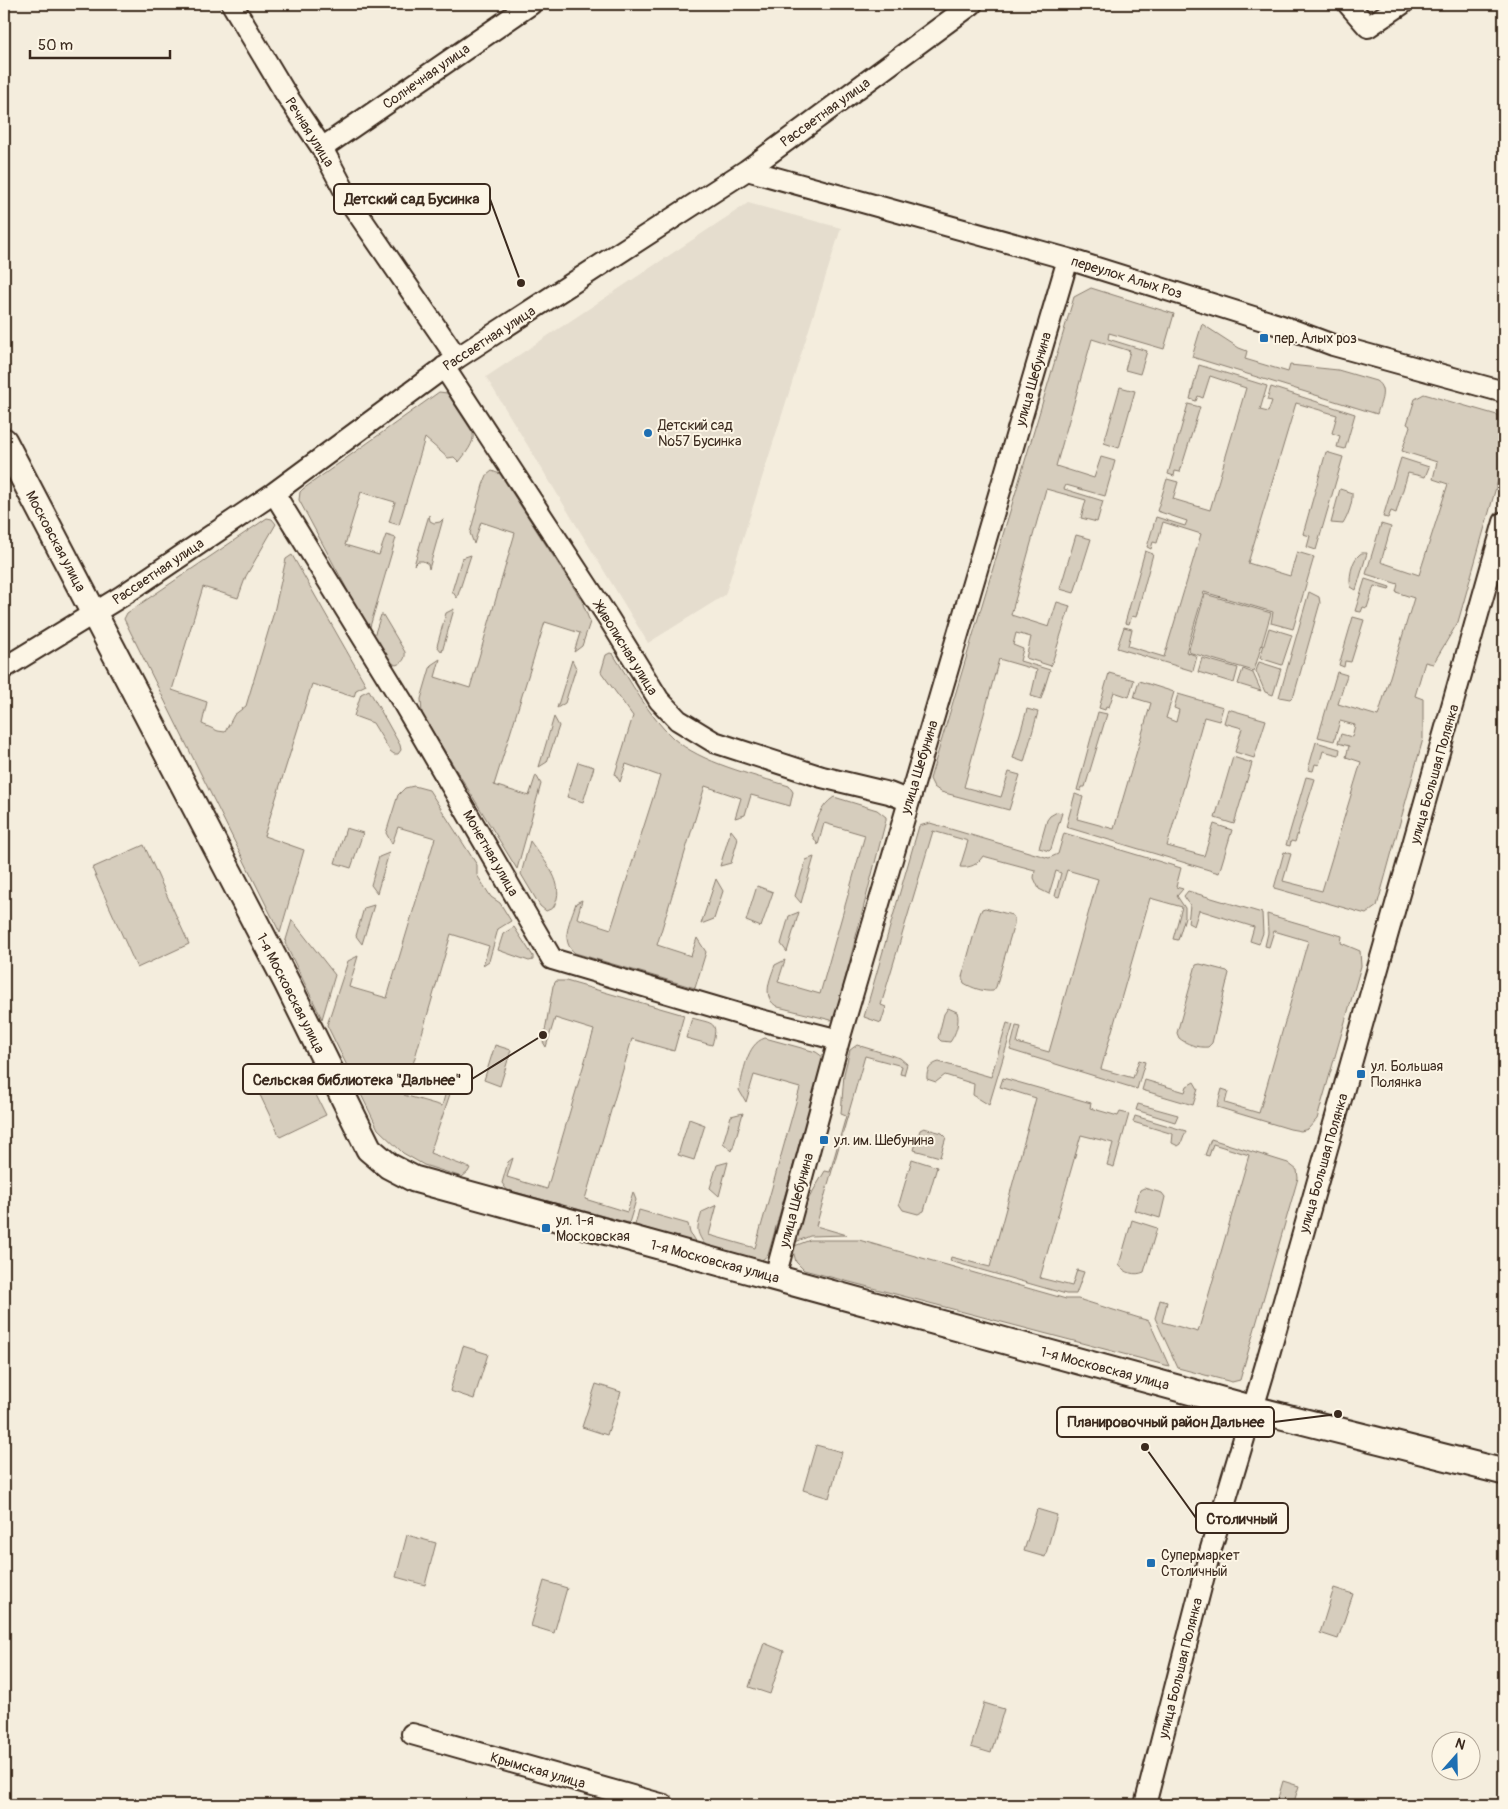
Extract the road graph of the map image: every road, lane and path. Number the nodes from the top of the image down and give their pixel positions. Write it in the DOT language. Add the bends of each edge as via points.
graph roads {
  1 [pos="232,4"];
  2 [pos="531,4"];
  3 [pos="972,4"];
  4 [pos="1348,4"];
  5 [pos="1402,4"];
  6 [pos="322,148"];
  7 [pos="747,170"];
  8 [pos="1068,259"];
  9 [pos="450,362"];
  10 [pos="1504,392"];
  11 [pos="4,441"];
  12 [pos="274,493"];
  13 [pos="1504,522"];
  14 [pos="94,614"];
  15 [pos="4,668"];
  16 [pos="909,801"];
  17 [pos="838,1040"];
  18 [pos="775,1277"];
  19 [pos="1254,1409"];
  20 [pos="1504,1472"];
  21 [pos="412,1734"];
  22 [pos="664,1805"];
  23 [pos="1145,1805"];
  1 -- 6 [label="street, Речная улица"];
  2 -- 6 [label="street, Солнечная улица"];
  3 -- 7 [label="street, Рассветная улица"];
  4 -- 5 [label="street" via="1368,27"];
  6 -- 9 [label="street, Речная улица" via="352,205"];
  7 -- 8 [label="street, переулок Алых Роз"];
  7 -- 9 [label="street, Рассветная улица"];
  8 -- 10 [label="street, переулок Алых Роз" via="1333,345"];
  8 -- 16 [label="street, улица Шебунина"];
  9 -- 12 [label="street, Рассветная улица"];
  9 -- 16 [label="street, Живописная улица" via="659,700 678,720 714,742"];
  11 -- 14 [label="street, Московская улица"];
  12 -- 14 [label="street, Рассветная улица"];
  12 -- 17 [label="street, Монетная улица" via="402,701 552,959"];
  13 -- 19 [label="street, улица Большая Полянка"];
  14 -- 15 [label="street, Рассветная улица"];
  14 -- 18 [label="street, 1-я Московская улица" via="287,984 369,1149 389,1166 414,1179"];
  16 -- 17 [label="street, улица Шебунина"];
  17 -- 18 [label="street, улица Шебунина"];
  18 -- 19 [label="street, 1-я Московская улица"];
  19 -- 20 [label="street, 1-я Московская улица"];
  19 -- 23 [label="street, улица Большая Полянка" via="1210,1552"];
  21 -- 22 [label="street, Крымская улица"];
}
